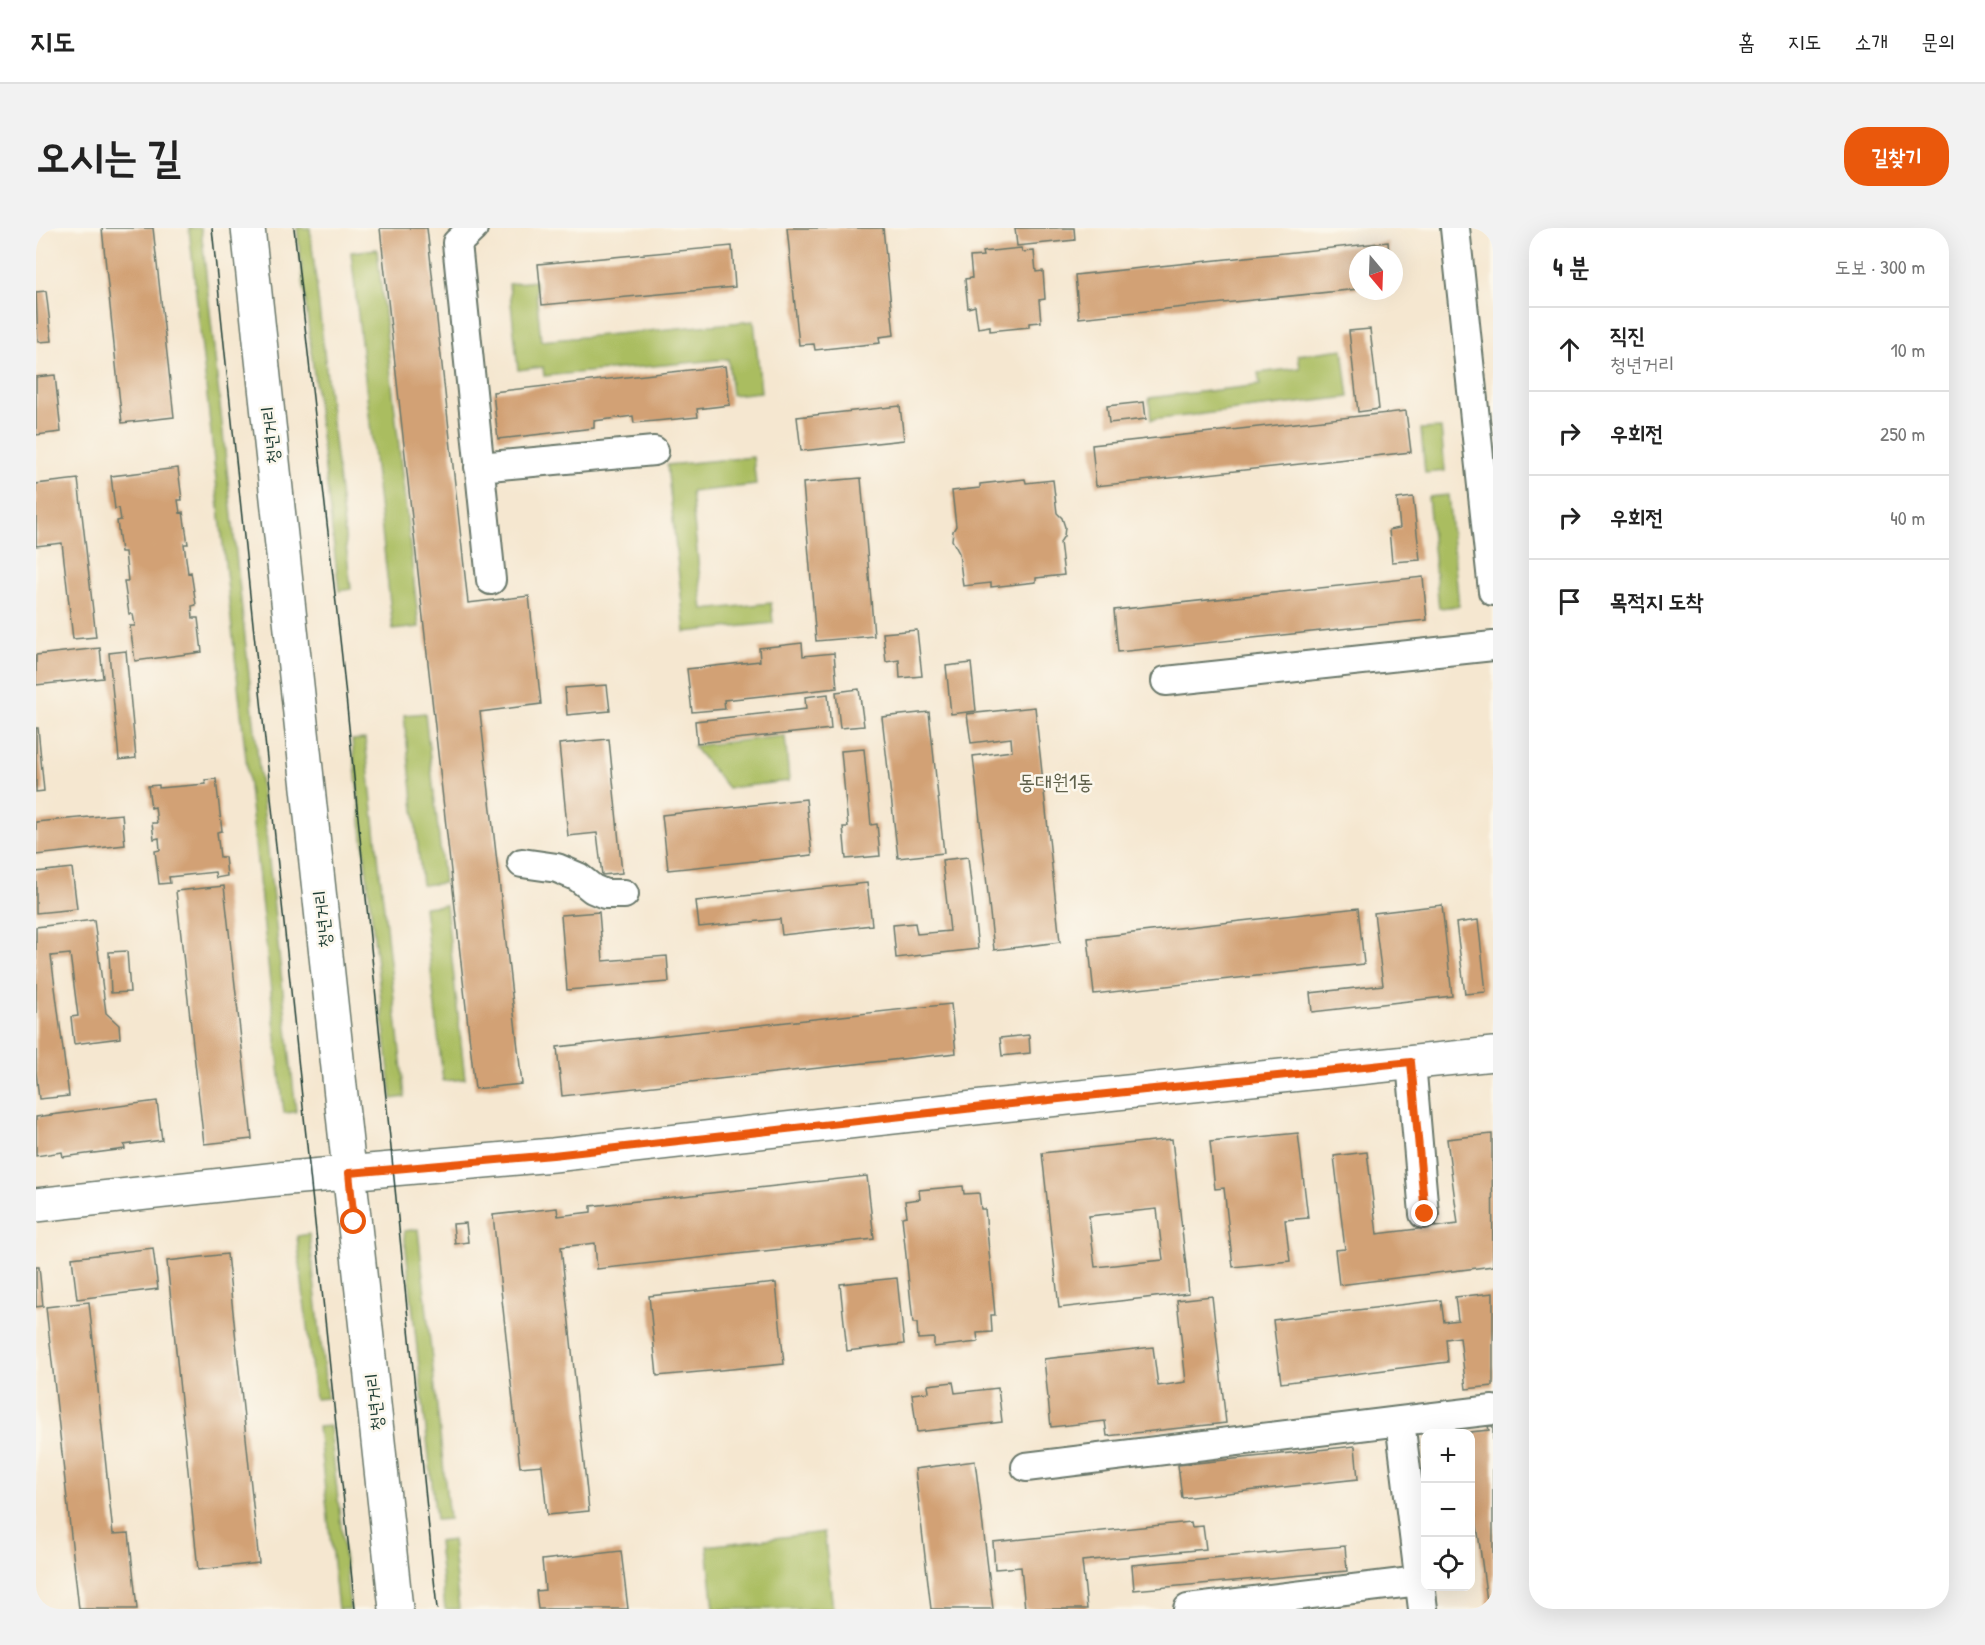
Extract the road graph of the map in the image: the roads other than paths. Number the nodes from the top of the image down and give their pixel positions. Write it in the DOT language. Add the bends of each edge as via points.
graph roads {
  1 [pos="248,228"];
  2 [pos="473,228"];
  3 [pos="1455,228"];
  4 [pos="654,451"];
  5 [pos="479,467"];
  6 [pos="491,580"];
  7 [pos="1493,591"];
  8 [pos="1493,646"];
  9 [pos="1166,681"];
  10 [pos="522,862"];
  11 [pos="624,894"];
  12 [pos="1493,1054"];
  13 [pos="1411,1062"];
  14 [pos="349,1173"];
  15 [pos="36,1205"];
  16 [pos="1425,1214"];
  17 [pos="1493,1410"];
  18 [pos="1400,1421"];
  19 [pos="1026,1467"];
  20 [pos="1419,1581"];
  21 [pos="396,1609"];
  22 [pos="1188,1609"];
  23 [pos="1423,1609"];
  1 -- 14 [label="main road, 청년거리"];
  2 -- 5 [label="street" via="457,243"];
  3 -- 7 [label="street"];
  4 -- 5 [label="street"];
  5 -- 6 [label="street"];
  8 -- 9 [label="street"];
  10 -- 11 [label="street" via="557,868 605,894"];
  12 -- 13 [label="main road"];
  13 -- 14 [label="main road" via="553,1155"];
  13 -- 16 [label="street"];
  14 -- 15 [label="main road"];
  14 -- 21 [label="main road, 청년거리"];
  17 -- 18 [label="street"];
  18 -- 19 [label="street"];
  18 -- 20 [label="street"];
  20 -- 22 [label="street"];
  20 -- 23 [label="street"];
}
